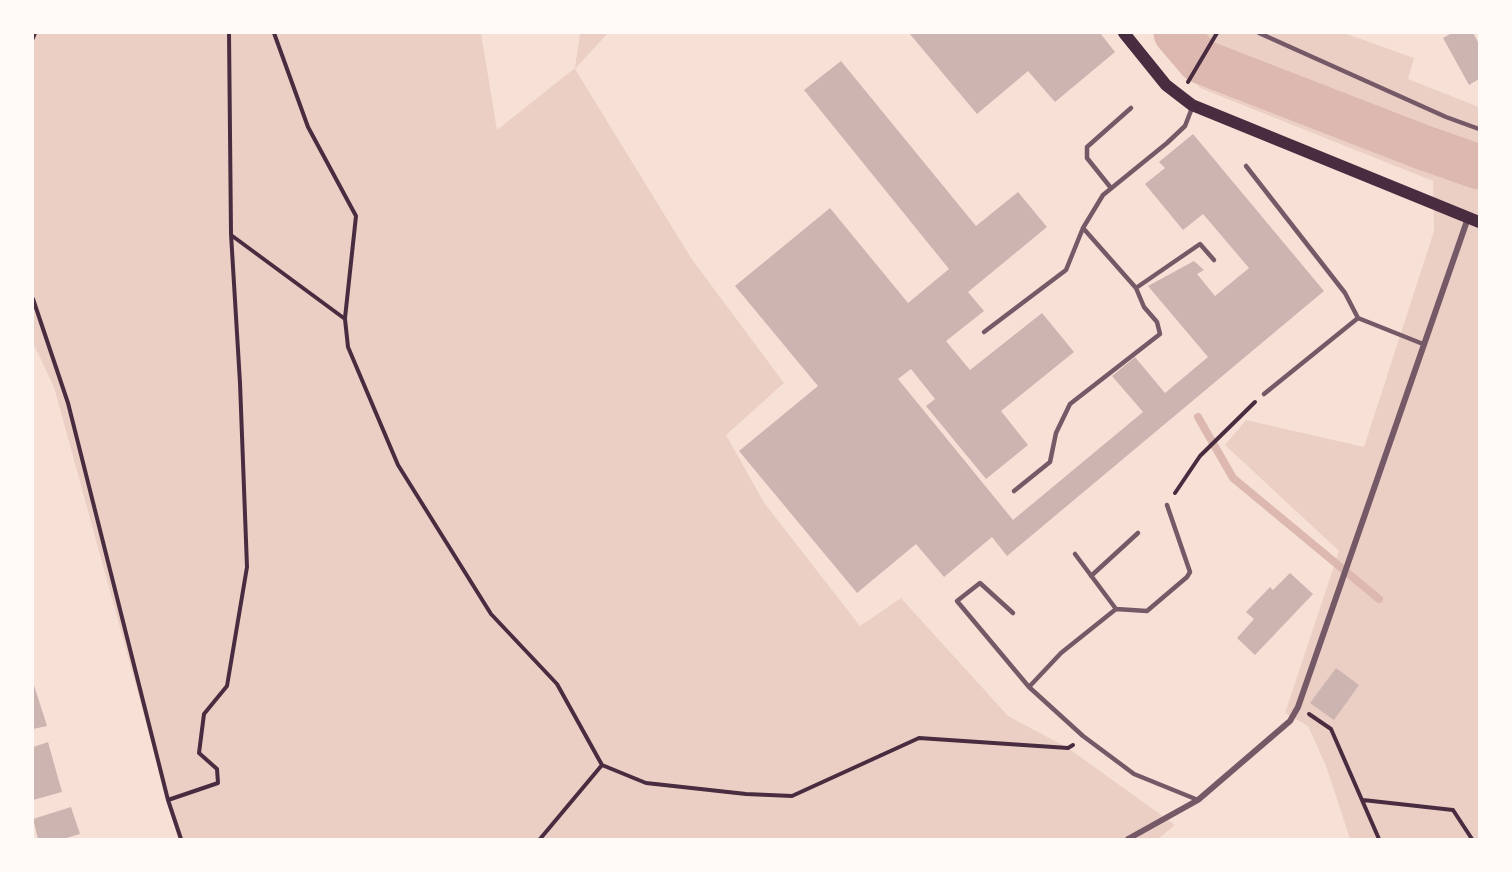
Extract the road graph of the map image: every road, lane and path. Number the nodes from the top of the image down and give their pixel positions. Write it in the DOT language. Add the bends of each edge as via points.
graph roads {
  1 [pos="35,33"];
  2 [pos="229,33"];
  3 [pos="274,33"];
  4 [pos="1124,33"];
  5 [pos="1216,33"];
  6 [pos="1259,33"];
  7 [pos="33,38"];
  8 [pos="1180,96"];
  9 [pos="1192,105"];
  10 [pos="1131,108"];
  11 [pos="1479,129"];
  12 [pos="1246,166"];
  13 [pos="1112,188"];
  14 [pos="1474,220"];
  15 [pos="1083,228"];
  16 [pos="231,234"];
  17 [pos="1215,260"];
  18 [pos="1136,288"];
  19 [pos="33,299"];
  20 [pos="1358,318"];
  21 [pos="345,319"];
  22 [pos="984,332"];
  23 [pos="1423,344"];
  24 [pos="1264,394"];
  25 [pos="1014,491"];
  26 [pos="1167,506"];
  27 [pos="1138,533"];
  28 [pos="1075,554"];
  29 [pos="1091,576"];
  30 [pos="1116,609"];
  31 [pos="1013,613"];
  32 [pos="1029,687"];
  33 [pos="1298,707"];
  34 [pos="1083,736"];
  35 [pos="602,765"];
  36 [pos="168,800"];
  37 [pos="1198,800"];
  38 [pos="1362,800"];
  39 [pos="182,839"];
  40 [pos="540,839"];
  41 [pos="1128,839"];
  42 [pos="1379,839"];
  43 [pos="1472,839"];
  1 -- 7 [label="path"];
  2 -- 16 [label="path"];
  3 -- 21 [label="path" via="308,127 356,216"];
  4 -- 8 [label="main road" via="1166,85"];
  5 -- 8 [label="path"];
  6 -- 11 [label="lane"];
  8 -- 9 [label="main road"];
  9 -- 13 [label="lane" via="1185,126"];
  9 -- 14 [label="main road"];
  10 -- 13 [label="lane" via="1087,147 1087,158"];
  12 -- 20 [label="lane" via="1345,293"];
  13 -- 15 [label="lane" via="1103,195"];
  14 -- 23 [label="street"];
  15 -- 18 [label="lane"];
  15 -- 22 [label="lane" via="1066,270"];
  16 -- 21 [label="path"];
  16 -- 36 [label="path" via="247,567 226,686 204,714 199,753 217,769 218,783"];
  17 -- 18 [label="lane" via="1200,244"];
  18 -- 25 [label="lane" via="1160,334 1070,404 1056,433 1050,462"];
  19 -- 36 [label="path" via="68,403"];
  20 -- 23 [label="lane"];
  20 -- 24 [label="lane"];
  21 -- 35 [label="path" via="348,347 398,465 491,614 557,684"];
  23 -- 33 [label="street"];
  24 -- 26 [label="path" via="1200,456"];
  26 -- 30 [label="lane" via="1190,572 1147,611"];
  27 -- 29 [label="lane"];
  28 -- 29 [label="lane"];
  29 -- 30 [label="lane"];
  30 -- 32 [label="lane" via="1061,653"];
  31 -- 32 [label="lane" via="980,582 957,601"];
  32 -- 34 [label="lane"];
  33 -- 37 [label="street" via="1290,722"];
  33 -- 38 [label="path" via="1331,729"];
  34 -- 35 [label="path" via="1068,748 919,738 792,796 646,783"];
  34 -- 37 [label="lane" via="1134,774"];
  35 -- 40 [label="path"];
  36 -- 39 [label="path"];
  37 -- 41 [label="street"];
  38 -- 42 [label="path"];
  38 -- 43 [label="path" via="1454,810"];
}
